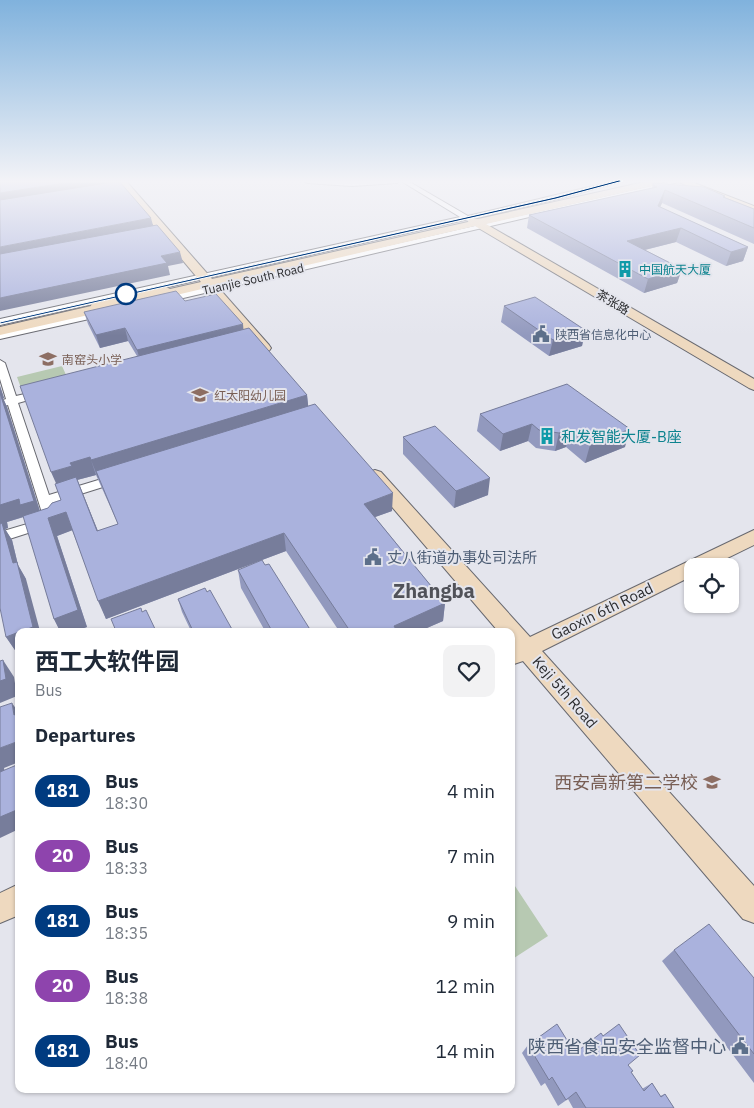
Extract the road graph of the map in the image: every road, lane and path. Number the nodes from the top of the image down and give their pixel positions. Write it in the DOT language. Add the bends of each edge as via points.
graph roads {
  1 [pos="160,233"];
  2 [pos="423,233"];
  3 [pos="494,233"];
  4 [pos="208,282"];
  5 [pos="0,322"];
  6 [pos="0,327"];
  7 [pos="0,331"];
  8 [pos="0,336"];
  9 [pos="273,359"];
  10 [pos="0,363"];
  11 [pos="754,385"];
  12 [pos="49,391"];
  13 [pos="6,402"];
  14 [pos="366,465"];
  15 [pos="130,474"];
  16 [pos="44,501"];
  17 [pos="0,537"];
  18 [pos="754,537"];
  19 [pos="711,558"];
  20 [pos="684,571"];
  21 [pos="499,628"];
  22 [pos="519,652"];
  23 [pos="15,901"];
  24 [pos="0,908"];
  25 [pos="754,908"];
  1 -- 4 [label="main road"];
  2 -- 4 [label="main road, Tuanjie South Road"];
  3 -- 11 [label="main road, 茶张路"];
  4 -- 5 [label="street, Tuanjie South Road"];
  4 -- 6 [label="main road, Tuanjie South Road"];
  4 -- 7 [label="main road, Tuanjie South Road"];
  4 -- 8 [label="street, Tuanjie South Road"];
  4 -- 9 [label="main road" via="251,339"];
  10 -- 13 [label="street"];
  12 -- 13 [label="street"];
  13 -- 16 [label="street"];
  14 -- 21 [label="main road, Keji 5th Road"];
  15 -- 16 [label="street"];
  16 -- 17 [label="street" via="51,521"];
  18 -- 19 [label="main road, Gaoxin 6th Road"];
  20 -- 22 [label="main road, Gaoxin 6th Road"];
  22 -- 25 [label="main road, Keji 5th Road"];
  23 -- 24 [label="main road"];
}
